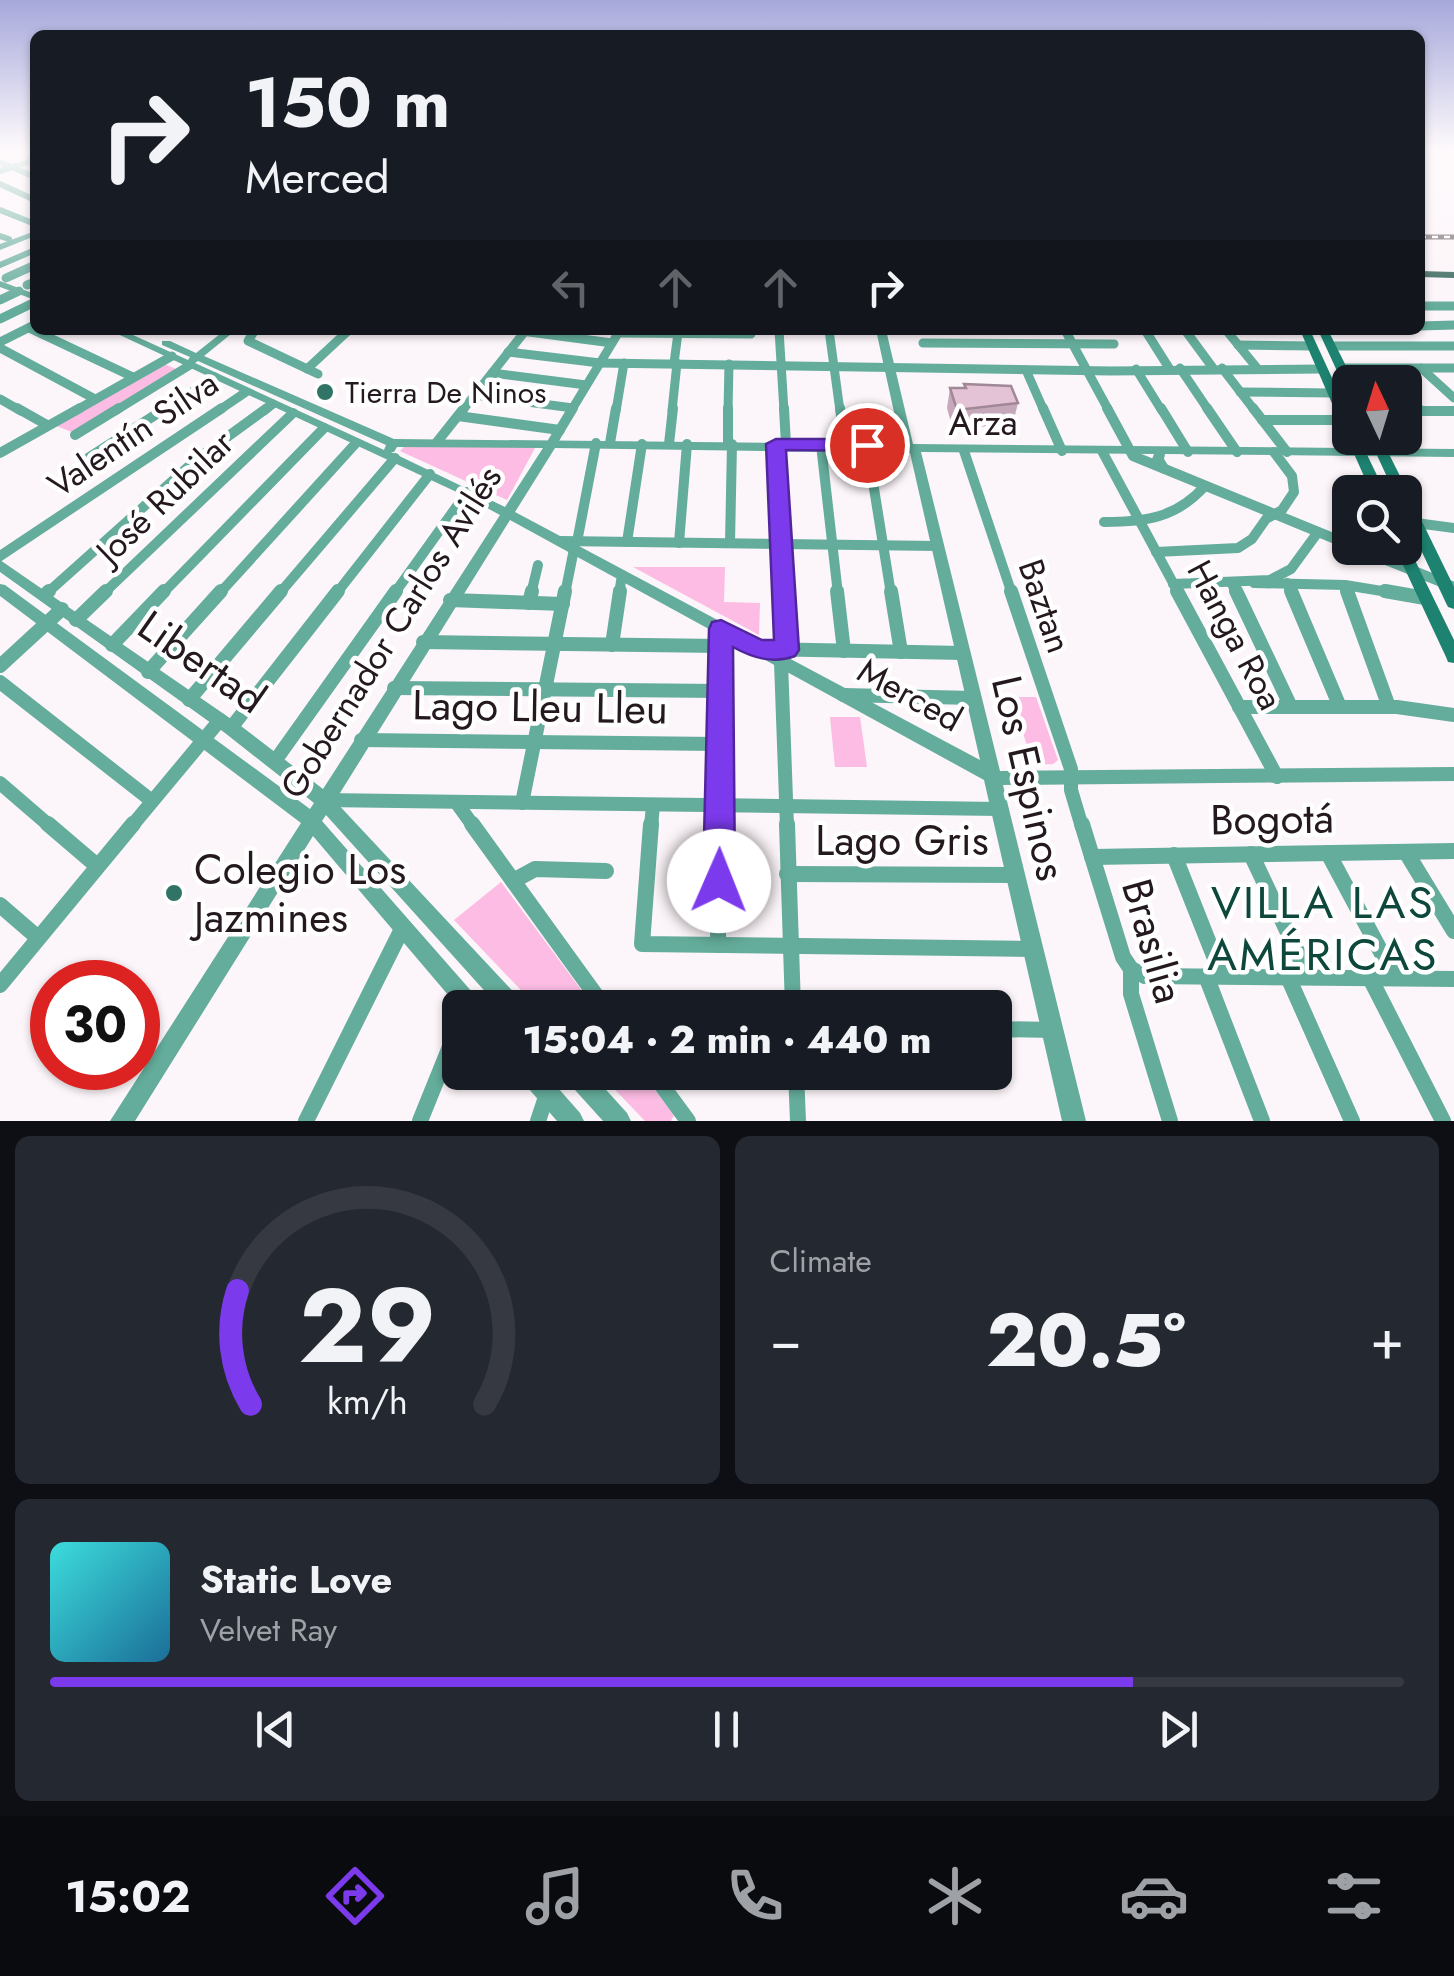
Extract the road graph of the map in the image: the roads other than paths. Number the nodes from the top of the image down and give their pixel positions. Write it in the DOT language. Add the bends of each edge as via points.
graph roads {
  1 [pos="0,207"];
  2 [pos="30,226"];
  3 [pos="30,231"];
  4 [pos="2,241"];
  5 [pos="30,252"];
  6 [pos="0,265"];
  7 [pos="30,267"];
  8 [pos="1425,273"];
  9 [pos="1454,274"];
  10 [pos="2,279"];
  11 [pos="29,286"];
  12 [pos="0,300"];
  13 [pos="30,302"];
  14 [pos="1425,306"];
  15 [pos="1454,306"];
  16 [pos="0,319"];
  17 [pos="1425,326"];
  18 [pos="1454,326"];
  19 [pos="30,327"];
  20 [pos="50,335"];
  21 [pos="125,335"];
  22 [pos="146,335"];
  23 [pos="225,335"];
  24 [pos="252,335"];
  25 [pos="344,335"];
  26 [pos="519,335"];
  27 [pos="616,335"];
  28 [pos="678,335"];
  29 [pos="780,335"];
  30 [pos="830,335"];
  31 [pos="882,335"];
  32 [pos="938,335"];
  33 [pos="1067,335"];
  34 [pos="1108,335"];
  35 [pos="1148,335"];
  36 [pos="1189,335"];
  37 [pos="1230,335"];
  38 [pos="1307,335"];
  39 [pos="1326,335"];
  40 [pos="924,343"];
  41 [pos="940,343"];
  42 [pos="1072,344"];
  43 [pos="1238,345"];
  44 [pos="0,346"];
  45 [pos="1312,346"];
  46 [pos="1331,346"];
  47 [pos="1454,346"];
  48 [pos="508,352"];
  49 [pos="172,356"];
  50 [pos="192,362"];
  51 [pos="600,363"];
  52 [pos="624,363"];
  53 [pos="676,364"];
  54 [pos="729,364"];
  55 [pos="782,364"];
  56 [pos="834,364"];
  57 [pos="889,365"];
  58 [pos="1340,365"];
  59 [pos="1175,368"];
  60 [pos="1217,368"];
  61 [pos="1257,368"];
  62 [pos="1322,368"];
  63 [pos="1422,368"];
  64 [pos="1454,368"];
  65 [pos="307,369"];
  66 [pos="1136,369"];
  67 [pos="1422,369"];
  68 [pos="1026,370"];
  69 [pos="1086,370"];
  70 [pos="492,373"];
  71 [pos="318,374"];
  72 [pos="133,377"];
  73 [pos="214,377"];
  74 [pos="586,385"];
  75 [pos="1332,391"];
  76 [pos="246,392"];
  77 [pos="1240,392"];
  78 [pos="1332,393"];
  79 [pos="474,395"];
  80 [pos="1454,398"];
  81 [pos="0,399"];
  82 [pos="95,399"];
  83 [pos="273,404"];
  84 [pos="572,408"];
  85 [pos="1422,411"];
  86 [pos="1454,411"];
  87 [pos="292,414"];
  88 [pos="458,416"];
  89 [pos="1262,420"];
  90 [pos="1332,425"];
  91 [pos="47,426"];
  92 [pos="324,428"];
  93 [pos="560,430"];
  94 [pos="75,435"];
  95 [pos="356,442"];
  96 [pos="436,442"];
  97 [pos="552,443"];
  98 [pos="603,443"];
  99 [pos="642,444"];
  100 [pos="669,444"];
  101 [pos="687,444"];
  102 [pos="730,444"];
  103 [pos="781,445"];
  104 [pos="821,445"];
  105 [pos="845,445"];
  106 [pos="867,445"];
  107 [pos="2,448"];
  108 [pos="912,450"];
  109 [pos="964,450"];
  110 [pos="1062,451"];
  111 [pos="392,452"];
  112 [pos="1102,452"];
  113 [pos="1129,452"];
  114 [pos="1160,452"];
  115 [pos="1188,452"];
  116 [pos="1237,452"];
  117 [pos="1280,452"];
  118 [pos="1332,453"];
  119 [pos="1422,453"];
  120 [pos="1454,453"];
  121 [pos="85,460"];
  122 [pos="1164,470"];
  123 [pos="430,474"];
  124 [pos="1206,486"];
  125 [pos="467,492"];
  126 [pos="506,512"];
  127 [pos="1274,514"];
  128 [pos="1104,522"];
  129 [pos="1140,522"];
  130 [pos="1422,524"];
  131 [pos="1454,528"];
  132 [pos="1318,532"];
  133 [pos="1422,534"];
  134 [pos="1332,538"];
  135 [pos="627,542"];
  136 [pos="680,543"];
  137 [pos="571,544"];
  138 [pos="730,544"];
  139 [pos="781,544"];
  140 [pos="832,544"];
  141 [pos="884,545"];
  142 [pos="938,546"];
  143 [pos="1156,552"];
  144 [pos="0,556"];
  145 [pos="0,565"];
  146 [pos="538,565"];
  147 [pos="1400,565"];
  148 [pos="1410,565"];
  149 [pos="1412,570"];
  150 [pos="622,575"];
  151 [pos="1254,583"];
  152 [pos="1287,583"];
  153 [pos="1173,584"];
  154 [pos="1232,584"];
  155 [pos="1345,585"];
  156 [pos="1449,585"];
  157 [pos="0,589"];
  158 [pos="45,595"];
  159 [pos="1425,598"];
  160 [pos="450,600"];
  161 [pos="529,603"];
  162 [pos="1454,603"];
  163 [pos="563,604"];
  164 [pos="69,615"];
  165 [pos="47,624"];
  166 [pos="721,629"];
  167 [pos="423,642"];
  168 [pos="554,644"];
  169 [pos="112,645"];
  170 [pos="612,645"];
  171 [pos="720,646"];
  172 [pos="844,650"];
  173 [pos="901,652"];
  174 [pos="963,652"];
  175 [pos="784,656"];
  176 [pos="1454,658"];
  177 [pos="0,666"];
  178 [pos="148,672"];
  179 [pos="0,682"];
  180 [pos="394,688"];
  181 [pos="545,690"];
  182 [pos="720,691"];
  183 [pos="842,695"];
  184 [pos="974,698"];
  185 [pos="189,700"];
  186 [pos="1389,706"];
  187 [pos="1239,707"];
  188 [pos="1291,707"];
  189 [pos="1340,707"];
  190 [pos="1454,716"];
  191 [pos="225,724"];
  192 [pos="203,740"];
  193 [pos="360,740"];
  194 [pos="534,742"];
  195 [pos="718,744"];
  196 [pos="275,761"];
  197 [pos="1454,774"];
  198 [pos="1277,776"];
  199 [pos="992,777"];
  200 [pos="1071,780"];
  201 [pos="0,783"];
  202 [pos="324,800"];
  203 [pos="152,801"];
  204 [pos="456,802"];
  205 [pos="522,803"];
  206 [pos="653,804"];
  207 [pos="718,805"];
  208 [pos="786,806"];
  209 [pos="1000,809"];
  210 [pos="310,820"];
  211 [pos="1454,851"];
  212 [pos="1406,852"];
  213 [pos="1328,853"];
  214 [pos="1251,854"];
  215 [pos="1174,856"];
  216 [pos="1092,857"];
  217 [pos="96,865"];
  218 [pos="606,871"];
  219 [pos="788,874"];
  220 [pos="1016,876"];
  221 [pos="513,880"];
  222 [pos="0,905"];
  223 [pos="402,926"];
  224 [pos="1454,931"];
  225 [pos="37,937"];
  226 [pos="718,945"];
  227 [pos="790,946"];
  228 [pos="1034,949"];
  229 [pos="1131,970"];
  230 [pos="1214,976"];
  231 [pos="1288,977"];
  232 [pos="1309,977"];
  233 [pos="1370,978"];
  234 [pos="1395,978"];
  235 [pos="1453,980"];
  236 [pos="0,985"];
  237 [pos="456,990"];
  238 [pos="498,990"];
  239 [pos="592,990"];
  240 [pos="792,990"];
  241 [pos="1012,1029"];
  242 [pos="1053,1030"];
  243 [pos="442,1067"];
  244 [pos="544,1090"];
  245 [pos="590,1090"];
  246 [pos="665,1090"];
  247 [pos="797,1090"];
  248 [pos="547,1094"];
  249 [pos="122,1121"];
  250 [pos="306,1121"];
  251 [pos="420,1121"];
  252 [pos="538,1121"];
  253 [pos="572,1121"];
  254 [pos="618,1121"];
  255 [pos="688,1121"];
  256 [pos="798,1121"];
  257 [pos="1074,1121"];
  258 [pos="1170,1121"];
  259 [pos="1262,1121"];
  260 [pos="1352,1121"];
  261 [pos="1443,1121"];
  1 -- 2 [label="street"];
  3 -- 4 [label="street"];
  5 -- 6 [label="street"];
  7 -- 10 [label="street"];
  8 -- 9 [label="main road"];
  10 -- 11 [label="street"];
  11 -- 12 [label="street"];
  13 -- 16 [label="street"];
  14 -- 15 [label="street"];
  17 -- 18 [label="street"];
  19 -- 44 [label="street"];
  20 -- 72 [label="street"];
  21 -- 49 [label="street, Merced"];
  22 -- 50 [label="street, Merced"];
  23 -- 50 [label="street"];
  24 -- 65 [label="street" via="248,341"];
  25 -- 65 [label="street"];
  26 -- 48 [label="street"];
  27 -- 51 [label="street, Gobernador Carlos Avilés"];
  28 -- 53 [label="street"];
  29 -- 55 [label="street"];
  30 -- 56 [label="street"];
  31 -- 57 [label="street, Los Espinos"];
  32 -- 41 [label="street"];
  33 -- 42 [label="street"];
  34 -- 42 [label="street" via="1115,346"];
  35 -- 59 [label="street"];
  36 -- 60 [label="street"];
  37 -- 43 [label="street"];
  38 -- 45 [label="main road"];
  39 -- 46 [label="main road"];
  40 -- 41 [label="street"];
  41 -- 42 [label="street"];
  42 -- 69 [label="street"];
  43 -- 45 [label="street"];
  43 -- 61 [label="street"];
  44 -- 82 [label="street"];
  45 -- 62 [label="main road"];
  46 -- 47 [label="street"];
  46 -- 58 [label="main road"];
  48 -- 51 [label="street"];
  48 -- 70 [label="street"];
  49 -- 50 [label="street, Merced"];
  49 -- 72 [label="street"];
  50 -- 73 [label="street, Merced"];
  50 -- 94 [label="street"];
  50 -- 111 [label="street, Merced"];
  51 -- 52 [label="street"];
  51 -- 74 [label="street, Gobernador Carlos Avilés"];
  52 -- 53 [label="street"];
  52 -- 98 [label="street"];
  53 -- 54 [label="street"];
  53 -- 100 [label="street"];
  54 -- 55 [label="street"];
  54 -- 102 [label="street"];
  55 -- 56 [label="street"];
  55 -- 103 [label="street"];
  56 -- 57 [label="street"];
  56 -- 105 [label="street"];
  57 -- 68 [label="street"];
  57 -- 108 [label="street, Los Espinos"];
  59 -- 60 [label="street"];
  59 -- 66 [label="street"];
  59 -- 116 [label="street"];
  60 -- 61 [label="street"];
  60 -- 77 [label="street"];
  61 -- 62 [label="street"];
  62 -- 75 [label="main road"];
  63 -- 64 [label="street"];
  65 -- 71 [label="street"];
  66 -- 69 [label="street"];
  66 -- 115 [label="street"];
  67 -- 80 [label="street"];
  68 -- 69 [label="street"];
  68 -- 110 [label="street"];
  69 -- 113 [label="street"];
  70 -- 74 [label="street"];
  70 -- 79 [label="street"];
  72 -- 82 [label="street"];
  73 -- 76 [label="street, Merced"];
  73 -- 121 [label="street"];
  74 -- 84 [label="street, Gobernador Carlos Avilés"];
  76 -- 83 [label="street, Merced"];
  76 -- 144 [label="street, Valentín Silva"];
  77 -- 78 [label="street"];
  77 -- 89 [label="street"];
  79 -- 84 [label="street"];
  79 -- 88 [label="street"];
  81 -- 91 [label="street"];
  82 -- 91 [label="street"];
  83 -- 87 [label="street, Merced"];
  83 -- 158 [label="street" via="196,458"];
  84 -- 93 [label="street, Gobernador Carlos Avilés"];
  85 -- 86 [label="street"];
  87 -- 92 [label="street, Merced"];
  87 -- 164 [label="street, José Rubilar"];
  88 -- 93 [label="street"];
  88 -- 96 [label="street"];
  89 -- 90 [label="street"];
  89 -- 117 [label="street"];
  91 -- 107 [label="street"];
  92 -- 95 [label="street, Merced"];
  92 -- 169 [label="street"];
  93 -- 97 [label="street, Gobernador Carlos Avilés"];
  95 -- 111 [label="street, Merced"];
  95 -- 178 [label="street"];
  96 -- 97 [label="street, Arza"];
  96 -- 111 [label="street, Arza"];
  97 -- 98 [label="street, Arza"];
  97 -- 126 [label="street, Gobernador Carlos Avilés"];
  98 -- 99 [label="street, Arza"];
  98 -- 137 [label="street"];
  99 -- 100 [label="street, Arza"];
  99 -- 135 [label="street"];
  100 -- 101 [label="street, Arza"];
  101 -- 102 [label="street, Arza"];
  101 -- 136 [label="street"];
  102 -- 103 [label="street, Arza"];
  102 -- 138 [label="street"];
  103 -- 104 [label="street, Arza"];
  103 -- 139 [label="street"];
  104 -- 105 [label="street, Arza"];
  104 -- 140 [label="street"];
  105 -- 106 [label="street, Arza"];
  106 -- 108 [label="street, Arza"];
  106 -- 141 [label="street"];
  108 -- 109 [label="street, Arza"];
  108 -- 142 [label="street, Los Espinos"];
  109 -- 110 [label="street, Arza"];
  109 -- 200 [label="street, Baztan"];
  110 -- 112 [label="street, Arza"];
  111 -- 123 [label="street, Merced"];
  111 -- 185 [label="street"];
  112 -- 113 [label="street, Arza"];
  112 -- 129 [label="street, Hanga Roa"];
  113 -- 114 [label="street, Arza"];
  113 -- 122 [label="street"];
  114 -- 115 [label="street, Arza"];
  114 -- 122 [label="street"];
  115 -- 116 [label="street, Arza"];
  116 -- 117 [label="street, Arza"];
  117 -- 118 [label="street, Arza"];
  117 -- 127 [label="street" via="1295,488"];
  119 -- 120 [label="street, Arza"];
  122 -- 124 [label="street"];
  123 -- 125 [label="street, Merced"];
  123 -- 191 [label="street"];
  124 -- 127 [label="street"];
  124 -- 129 [label="street" via="1181,512"];
  125 -- 126 [label="street, Merced"];
  125 -- 196 [label="street"];
  126 -- 137 [label="street, Merced"];
  126 -- 160 [label="street, Gobernador Carlos Avilés"];
  127 -- 132 [label="street"];
  127 -- 143 [label="street" via="1238,548"];
  128 -- 129 [label="street"];
  129 -- 143 [label="street, Hanga Roa"];
  130 -- 131 [label="street"];
  132 -- 134 [label="street"];
  132 -- 151 [label="street" via="1290,569"];
  133 -- 156 [label="main road"];
  135 -- 136 [label="street"];
  135 -- 137 [label="street"];
  136 -- 138 [label="street"];
  137 -- 150 [label="street, Merced"];
  137 -- 163 [label="street"];
  138 -- 139 [label="street"];
  139 -- 140 [label="street"];
  139 -- 175 [label="street"];
  140 -- 141 [label="street"];
  140 -- 172 [label="street"];
  141 -- 142 [label="street"];
  141 -- 173 [label="street"];
  142 -- 174 [label="street, Los Espinos"];
  143 -- 153 [label="street, Hanga Roa"];
  145 -- 158 [label="street, Libertad"];
  146 -- 161 [label="street"];
  147 -- 149 [label="street"];
  148 -- 149 [label="main road"];
  149 -- 156 [label="street"];
  149 -- 159 [label="main road"];
  150 -- 166 [label="street, Merced"];
  150 -- 170 [label="street"];
  151 -- 152 [label="street"];
  151 -- 154 [label="street"];
  152 -- 155 [label="street"];
  152 -- 189 [label="street"];
  153 -- 154 [label="street"];
  153 -- 187 [label="street, Hanga Roa"];
  154 -- 188 [label="street"];
  155 -- 159 [label="street"];
  155 -- 186 [label="street"];
  156 -- 162 [label="main road"];
  157 -- 165 [label="street, Libertad"];
  158 -- 164 [label="street, Libertad"];
  159 -- 176 [label="main road"];
  160 -- 161 [label="street"];
  160 -- 167 [label="street, Gobernador Carlos Avilés"];
  161 -- 163 [label="street"];
  163 -- 168 [label="street"];
  164 -- 165 [label="street, José Rubilar"];
  164 -- 169 [label="street, Libertad"];
  165 -- 177 [label="street, José Rubilar"];
  165 -- 192 [label="street, Libertad"];
  166 -- 171 [label="street"];
  166 -- 175 [label="street, Merced"];
  167 -- 168 [label="street"];
  167 -- 180 [label="street, Gobernador Carlos Avilés"];
  168 -- 170 [label="street"];
  168 -- 181 [label="street"];
  169 -- 178 [label="street, Libertad"];
  170 -- 171 [label="street"];
  171 -- 182 [label="street"];
  172 -- 173 [label="street"];
  172 -- 175 [label="street"];
  173 -- 174 [label="street"];
  174 -- 184 [label="street, Los Espinos"];
  175 -- 183 [label="street, Merced"];
  175 -- 208 [label="street"];
  178 -- 185 [label="street, Libertad"];
  179 -- 203 [label="street"];
  180 -- 181 [label="street"];
  180 -- 193 [label="street, Gobernador Carlos Avilés"];
  181 -- 182 [label="street"];
  181 -- 194 [label="street"];
  182 -- 195 [label="street"];
  183 -- 184 [label="street"];
  183 -- 199 [label="street, Merced"];
  184 -- 199 [label="street, Los Espinos"];
  185 -- 191 [label="street, Libertad"];
  186 -- 189 [label="street"];
  186 -- 190 [label="street"];
  187 -- 188 [label="street"];
  187 -- 198 [label="street, Hanga Roa"];
  188 -- 189 [label="street"];
  191 -- 192 [label="street"];
  191 -- 196 [label="street, Libertad"];
  192 -- 203 [label="street"];
  192 -- 210 [label="street, Libertad"];
  193 -- 194 [label="street, Lago Lleu Lleu"];
  193 -- 202 [label="street, Gobernador Carlos Avilés"];
  194 -- 195 [label="street, Lago Lleu Lleu"];
  194 -- 205 [label="street"];
  195 -- 207 [label="street"];
  196 -- 202 [label="street, Libertad"];
  197 -- 198 [label="street, Merced"];
  198 -- 200 [label="street, Merced"];
  199 -- 200 [label="street, Merced"];
  199 -- 209 [label="street, Los Espinos"];
  200 -- 216 [label="street, Brasilia"];
  201 -- 217 [label="street"];
  202 -- 204 [label="street"];
  202 -- 210 [label="street, Gobernador Carlos Avilés"];
  202 -- 238 [label="street, Libertad"];
  203 -- 217 [label="street"];
  204 -- 205 [label="street"];
  204 -- 221 [label="street"];
  205 -- 206 [label="street"];
  206 -- 207 [label="street"];
  206 -- 226 [label="street" via="642,944"];
  207 -- 208 [label="street"];
  207 -- 226 [label="street"];
  208 -- 209 [label="street"];
  208 -- 219 [label="street"];
  209 -- 220 [label="street, Los Espinos"];
  210 -- 223 [label="street, Libertad"];
  210 -- 249 [label="street, Gobernador Carlos Avilés"];
  211 -- 212 [label="street, Bogotá"];
  212 -- 213 [label="street, Bogotá"];
  212 -- 224 [label="street"];
  213 -- 214 [label="street, Bogotá"];
  213 -- 234 [label="street"];
  214 -- 215 [label="street, Bogotá"];
  214 -- 232 [label="street"];
  215 -- 216 [label="street, Bogotá"];
  215 -- 230 [label="street"];
  216 -- 229 [label="street, Brasilia"];
  217 -- 225 [label="street"];
  218 -- 221 [label="street" via="535,869"];
  219 -- 220 [label="street, Lago Gris"];
  219 -- 227 [label="street"];
  220 -- 228 [label="street, Los Espinos"];
  221 -- 239 [label="street"];
  222 -- 225 [label="street"];
  223 -- 237 [label="street, Libertad"];
  223 -- 250 [label="street"];
  225 -- 236 [label="street"];
  226 -- 227 [label="street"];
  227 -- 228 [label="street"];
  227 -- 240 [label="street"];
  228 -- 242 [label="street, Los Espinos"];
  229 -- 230 [label="street"];
  229 -- 258 [label="street, Brasilia" via="1129,987"];
  230 -- 231 [label="street"];
  230 -- 259 [label="street"];
  231 -- 232 [label="street"];
  231 -- 260 [label="street"];
  232 -- 233 [label="street"];
  233 -- 234 [label="street"];
  233 -- 261 [label="street"];
  234 -- 235 [label="street"];
  241 -- 242 [label="street"];
  242 -- 257 [label="street, Los Espinos"];
  243 -- 251 [label="street"];
  244 -- 248 [label="street"];
  245 -- 254 [label="street"];
  246 -- 255 [label="street"];
  247 -- 256 [label="street"];
  248 -- 252 [label="street"];
  248 -- 253 [label="street"];
}
